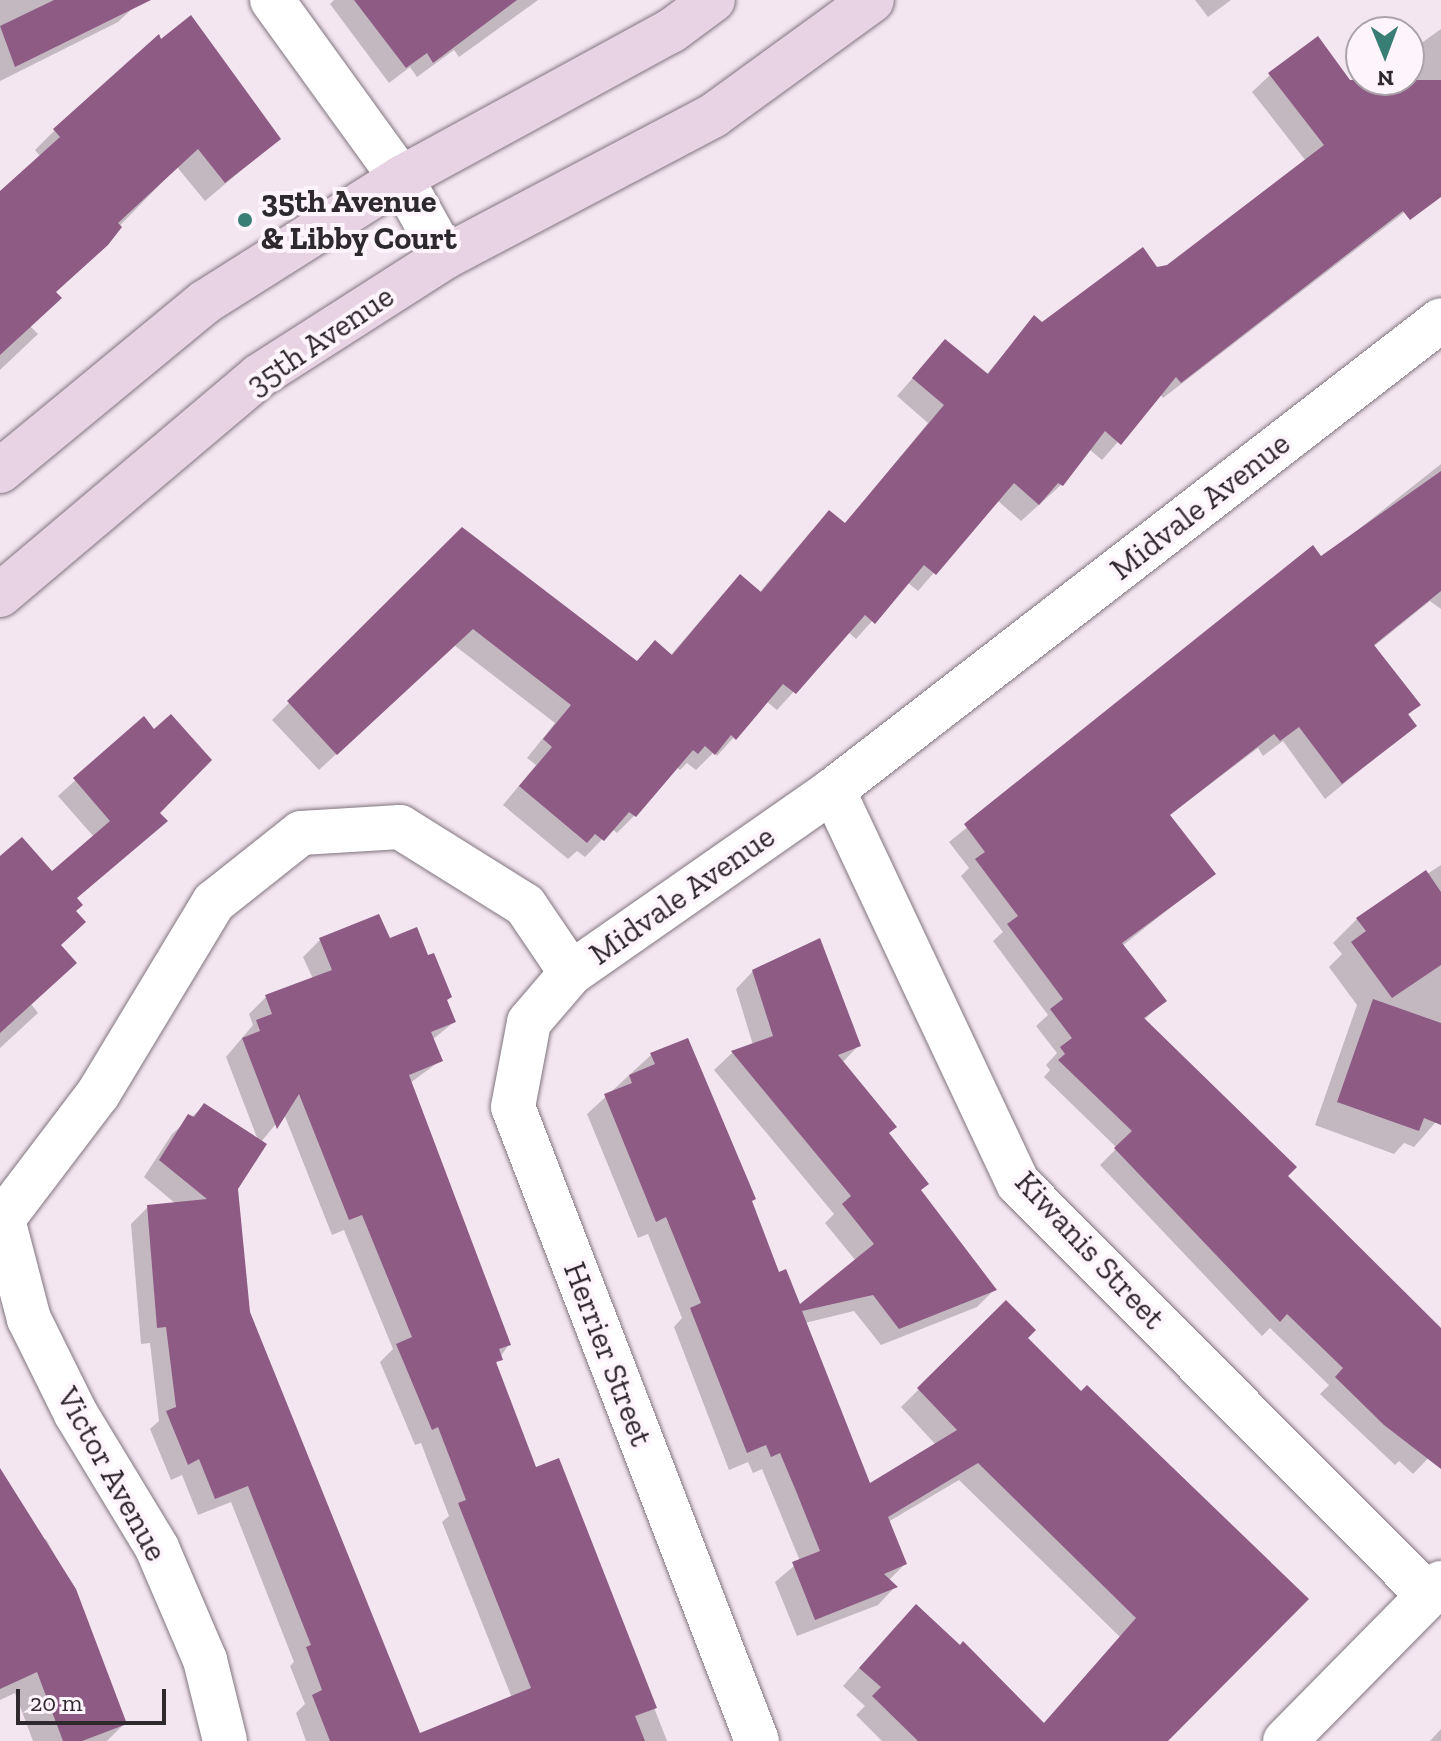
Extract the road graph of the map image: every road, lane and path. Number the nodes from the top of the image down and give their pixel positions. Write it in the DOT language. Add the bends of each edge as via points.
graph roads {
  1 [pos="272,0"];
  2 [pos="713,0"];
  3 [pos="872,0"];
  4 [pos="401,178"];
  5 [pos="445,257"];
  6 [pos="1441,320"];
  7 [pos="0,471"];
  8 [pos="0,595"];
  9 [pos="833,790"];
  10 [pos="571,973"];
  11 [pos="3,1212"];
  12 [pos="1435,1589"];
  13 [pos="225,1741"];
  14 [pos="757,1741"];
  15 [pos="1285,1741"];
  1 -- 4 [label="street"];
  2 -- 4 [label="main road" via="671,31"];
  3 -- 5 [label="main road, 35th Avenue" via="714,115"];
  4 -- 5 [label="street"];
  4 -- 7 [label="main road" via="205,302"];
  5 -- 8 [label="main road, 35th Avenue" via="259,376"];
  6 -- 9 [label="street, Midvale Avenue"];
  9 -- 10 [label="street, Midvale Avenue"];
  9 -- 12 [label="street, Kiwanis Street" via="1018,1183"];
  10 -- 11 [label="street, Midvale Avenue" via="525,905 400,827 301,833 214,902 98,1094"];
  10 -- 14 [label="street, Herrier Street" via="529,1022 513,1107"];
  11 -- 13 [label="street, Victor Avenue" via="29,1319 76,1414 157,1548 205,1660"];
  12 -- 15 [label="street"];
}
